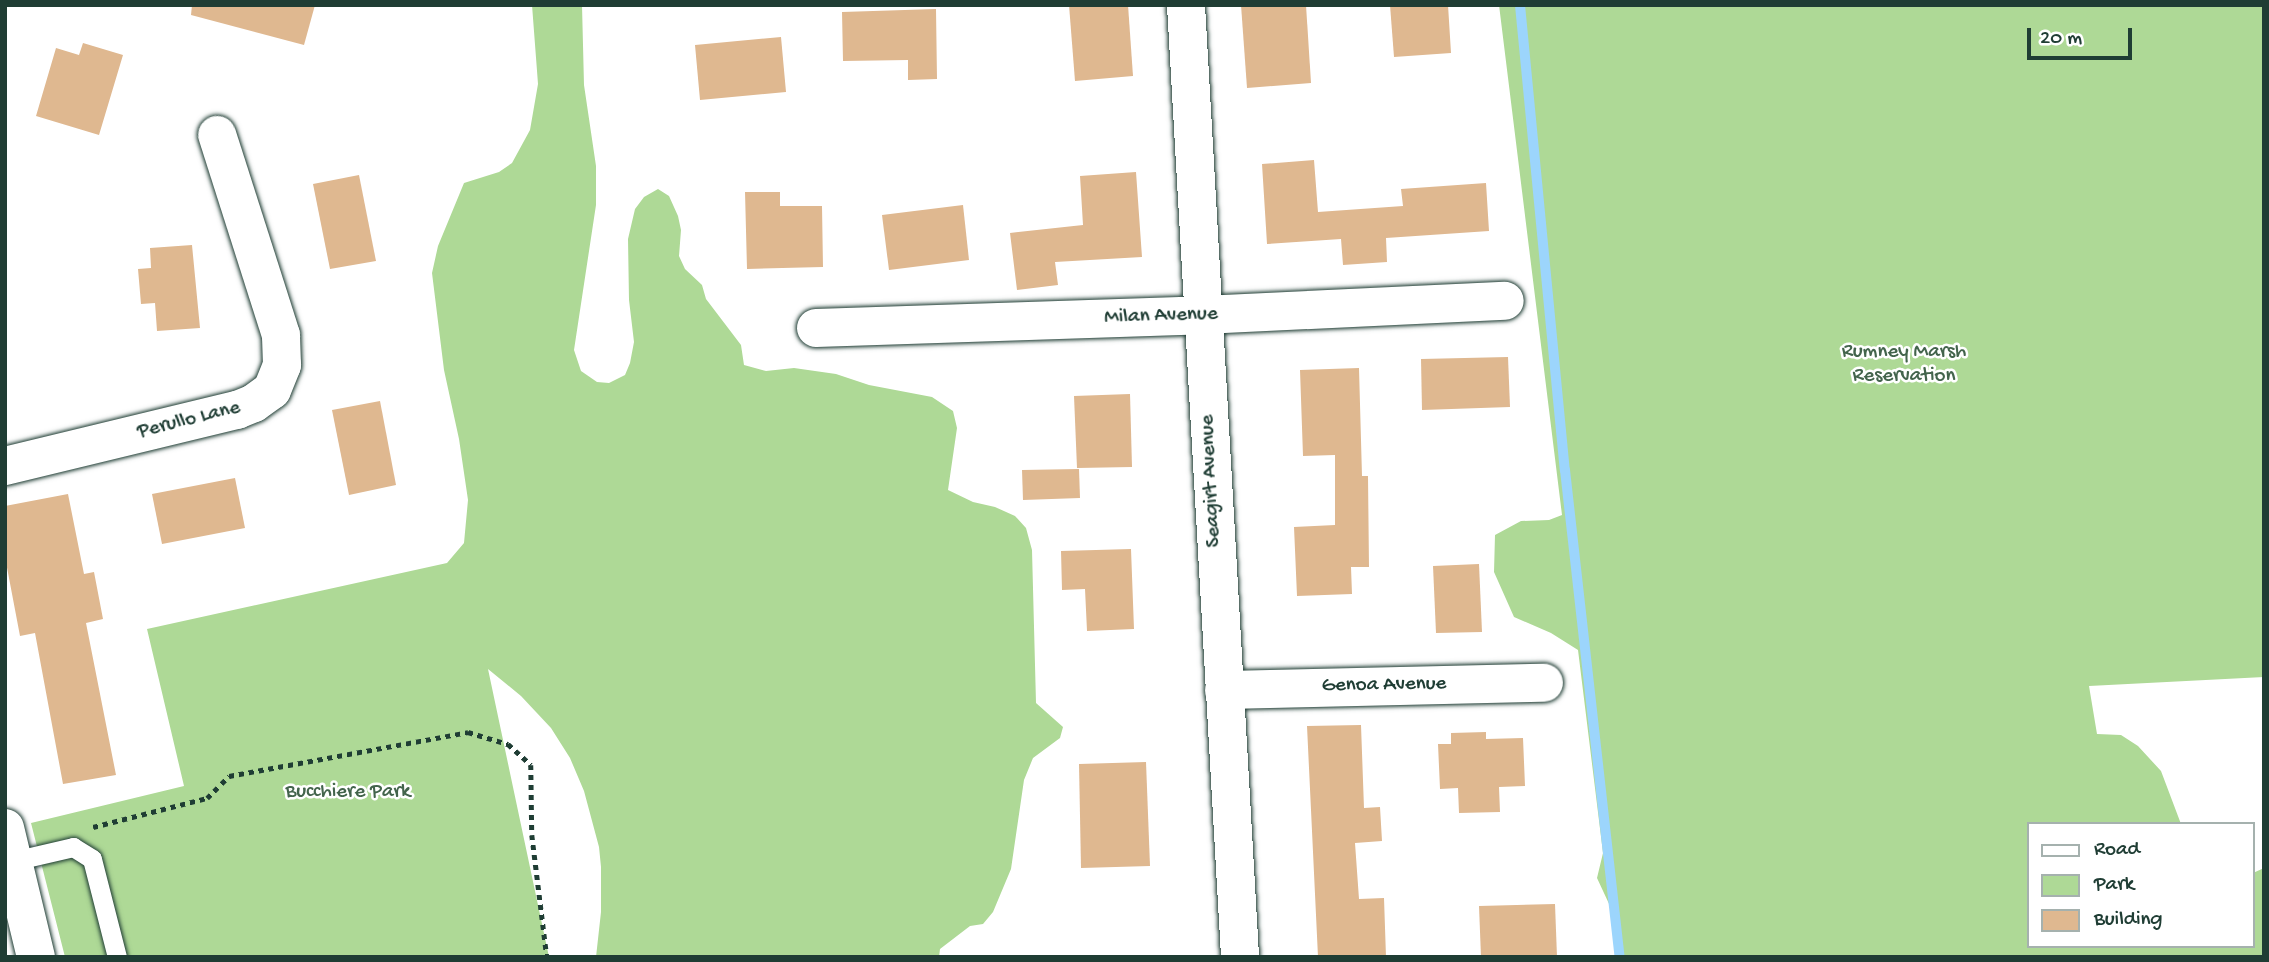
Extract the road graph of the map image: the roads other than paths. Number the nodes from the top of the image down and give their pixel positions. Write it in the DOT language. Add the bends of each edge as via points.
graph roads {
  1 [pos="1186,5"];
  2 [pos="217,135"];
  3 [pos="1505,301"];
  4 [pos="1203,316"];
  5 [pos="816,328"];
  6 [pos="5,466"];
  7 [pos="1544,683"];
  8 [pos="1224,690"];
  9 [pos="9,844"];
  10 [pos="36,957"];
  11 [pos="117,957"];
  12 [pos="1240,957"];
  1 -- 4 [label="street, Seagirt Avenue"];
  2 -- 6 [label="street, Perullo Lane" via="281,335 282,365 272,390 237,410"];
  3 -- 4 [label="street, Milan Avenue"];
  4 -- 5 [label="street, Milan Avenue"];
  4 -- 8 [label="street, Seagirt Avenue"];
  7 -- 8 [label="street, Genoa Avenue"];
  8 -- 12 [label="street, Seagirt Avenue"];
  9 -- 10 [label="street"];
  9 -- 11 [label="lane" via="73,847 92,859"];
}
